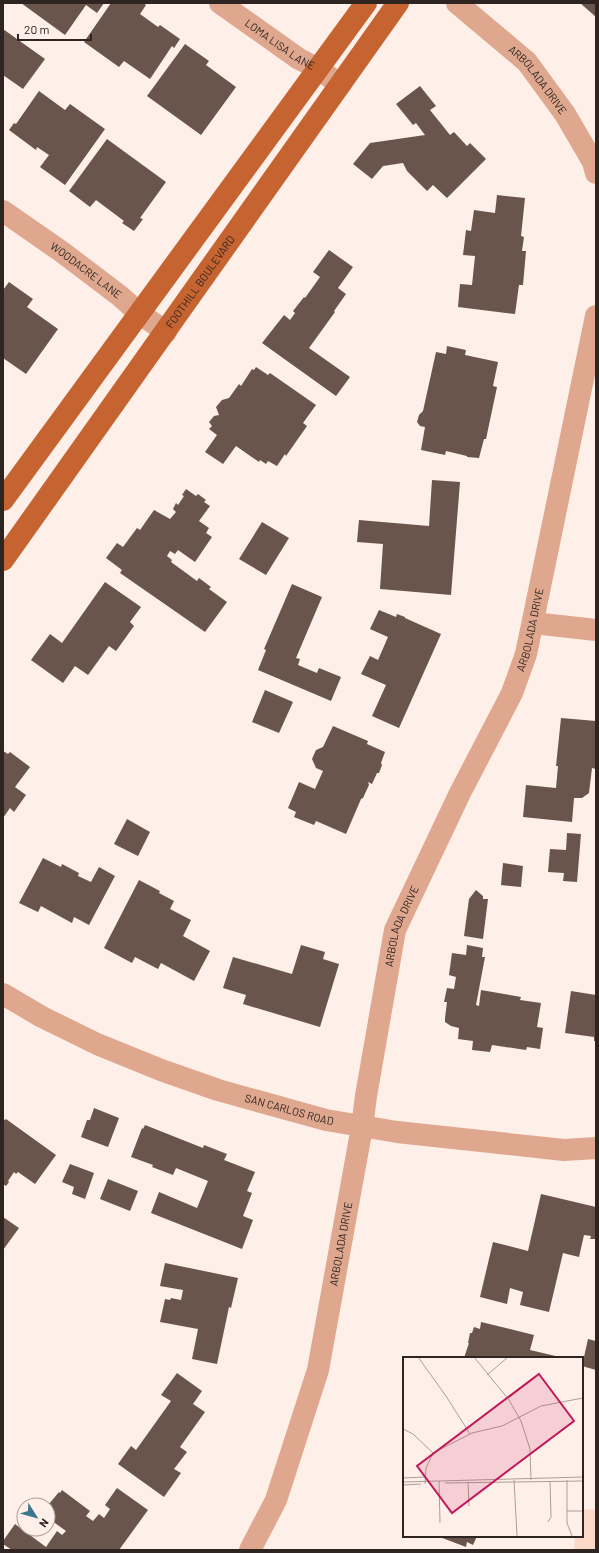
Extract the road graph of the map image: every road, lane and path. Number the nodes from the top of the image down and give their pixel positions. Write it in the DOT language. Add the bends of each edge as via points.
graph roads {
  1 [pos="220,3"];
  2 [pos="366,3"];
  3 [pos="398,3"];
  4 [pos="457,3"];
  5 [pos="318,69"];
  6 [pos="340,85"];
  7 [pos="596,173"];
  8 [pos="3,211"];
  9 [pos="139,313"];
  10 [pos="596,316"];
  11 [pos="166,332"];
  12 [pos="3,500"];
  13 [pos="3,560"];
  14 [pos="533,623"];
  15 [pos="596,630"];
  16 [pos="3,994"];
  17 [pos="362,1127"];
  18 [pos="596,1148"];
  19 [pos="250,1550"];
  1 -- 5 [label="street, LOMA LISA LANE" via="299,59"];
  2 -- 5 [label="main road"];
  3 -- 6 [label="main road, FOOTHILL BOULEVARD"];
  4 -- 7 [label="street, ARBOLADA DRIVE" via="527,62 565,114 593,162"];
  5 -- 6 [label="street, LOMA LISA LANE"];
  5 -- 9 [label="main road"];
  6 -- 11 [label="main road, FOOTHILL BOULEVARD"];
  8 -- 9 [label="street, WOODACRE LANE" via="62,252"];
  9 -- 11 [label="street, WOODACRE LANE"];
  9 -- 12 [label="main road"];
  10 -- 14 [label="street, ARBOLADA DRIVE"];
  11 -- 13 [label="main road, FOOTHILL BOULEVARD"];
  14 -- 15 [label="street"];
  14 -- 17 [label="street, ARBOLADA DRIVE" via="526,654 512,693 460,793 395,930"];
  16 -- 17 [label="street, SAN CARLOS ROAD" via="97,1044 161,1070 226,1092 326,1120"];
  17 -- 18 [label="street, SAN CARLOS ROAD" via="564,1150"];
  17 -- 19 [label="street, ARBOLADA DRIVE" via="318,1370 276,1500"];
}
